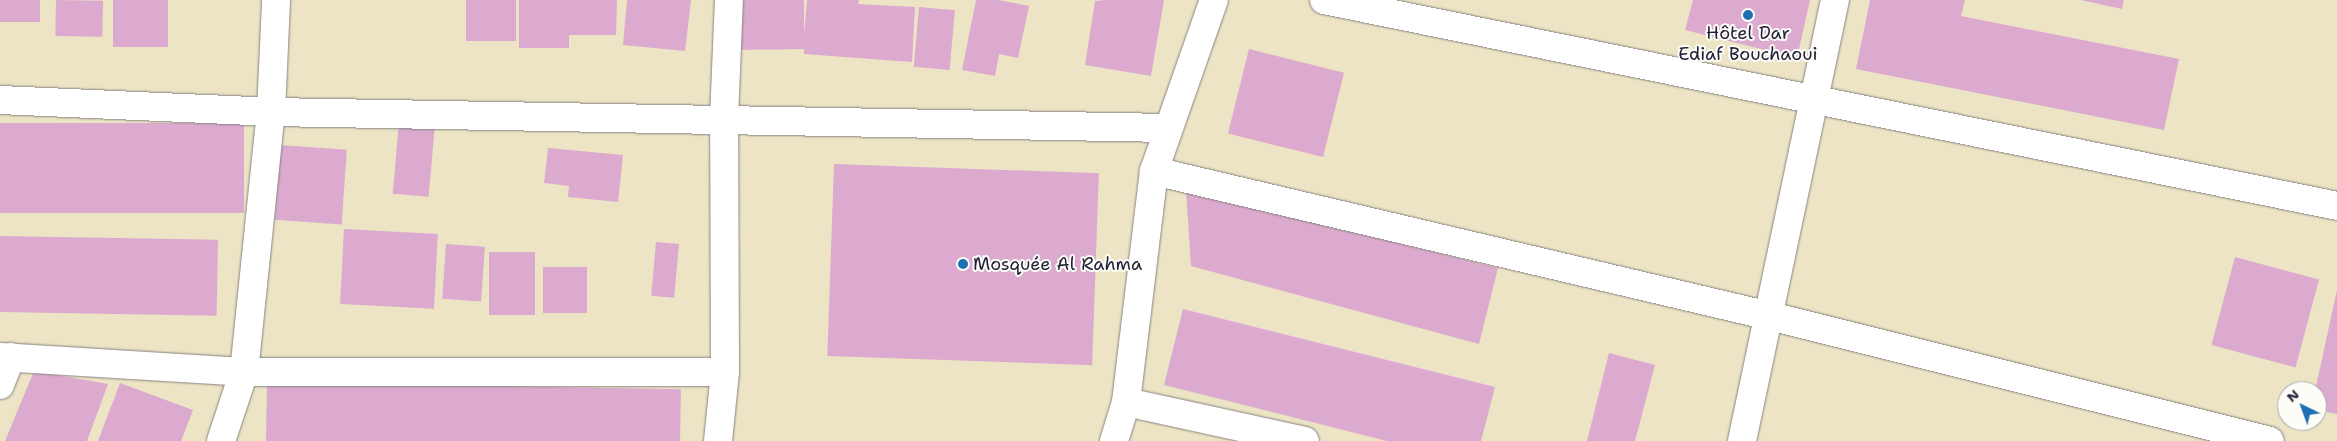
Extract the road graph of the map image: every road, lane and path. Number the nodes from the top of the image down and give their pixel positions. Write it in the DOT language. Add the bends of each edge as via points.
graph roads {
  1 [pos="276,0"];
  2 [pos="729,0"];
  3 [pos="1214,0"];
  4 [pos="1324,0"];
  5 [pos="1835,0"];
  6 [pos="0,100"];
  7 [pos="1814,101"];
  8 [pos="271,112"];
  9 [pos="724,118"];
  10 [pos="1168,128"];
  11 [pos="1154,171"];
  12 [pos="2337,206"];
  13 [pos="1770,316"];
  14 [pos="5,357"];
  15 [pos="244,372"];
  16 [pos="725,372"];
  17 [pos="0,385"];
  18 [pos="1126,402"];
  19 [pos="221,441"];
  20 [pos="718,441"];
  21 [pos="1114,441"];
  22 [pos="1305,441"];
  23 [pos="1742,441"];
  24 [pos="2270,441"];
  1 -- 8 [label="street"];
  2 -- 9 [label="street"];
  3 -- 10 [label="street"];
  4 -- 7 [label="street"];
  5 -- 7 [label="street"];
  6 -- 8 [label="street"];
  7 -- 12 [label="street"];
  7 -- 13 [label="street"];
  8 -- 9 [label="street"];
  8 -- 15 [label="street"];
  9 -- 10 [label="street"];
  9 -- 16 [label="street"];
  10 -- 11 [label="street"];
  11 -- 13 [label="street"];
  11 -- 18 [label="street"];
  13 -- 23 [label="street"];
  13 -- 24 [label="street"];
  14 -- 15 [label="street"];
  14 -- 17 [label="street"];
  15 -- 16 [label="street"];
  15 -- 19 [label="street"];
  16 -- 20 [label="street"];
  18 -- 21 [label="street"];
  18 -- 22 [label="street"];
}
